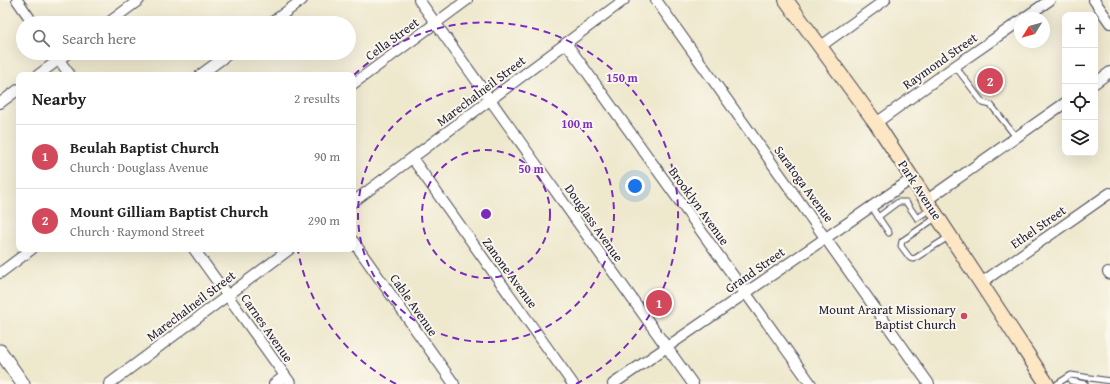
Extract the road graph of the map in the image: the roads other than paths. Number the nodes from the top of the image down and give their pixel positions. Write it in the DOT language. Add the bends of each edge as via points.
graph roads {
  1 [pos="17,0"];
  2 [pos="139,0"];
  3 [pos="302,0"];
  4 [pos="419,0"];
  5 [pos="467,0"];
  6 [pos="624,0"];
  7 [pos="656,0"];
  8 [pos="786,0"];
  9 [pos="885,0"];
  10 [pos="1050,0"];
  11 [pos="1094,0"];
  12 [pos="1033,12"];
  13 [pos="29,16"];
  14 [pos="117,16"];
  15 [pos="280,16"];
  16 [pos="436,23"];
  17 [pos="1110,23"];
  18 [pos="1014,25"];
  19 [pos="566,43"];
  20 [pos="821,46"];
  21 [pos="53,60"];
  22 [pos="60,60"];
  23 [pos="220,60"];
  24 [pos="955,66"];
  25 [pos="41,72"];
  26 [pos="68,72"];
  27 [pos="204,72"];
  28 [pos="1110,72"];
  29 [pos="1098,81"];
  30 [pos="356,82"];
  31 [pos="16,91"];
  32 [pos="490,99"];
  33 [pos="0,103"];
  34 [pos="1062,106"];
  35 [pos="876,123"];
  36 [pos="1016,137"];
  37 [pos="412,158"];
  38 [pos="913,178"];
  39 [pos="1110,194"];
  40 [pos="356,200"];
  41 [pos="871,206"];
  42 [pos="933,208"];
  43 [pos="878,217"];
  44 [pos="889,233"];
  45 [pos="951,236"];
  46 [pos="826,238"];
  47 [pos="356,245"];
  48 [pos="28,252"];
  49 [pos="196,252"];
  50 [pos="286,252"];
  51 [pos="0,273"];
  52 [pos="981,282"];
  53 [pos="746,292"];
  54 [pos="228,295"];
  55 [pos="666,347"];
  56 [pos="0,351"];
  57 [pos="288,380"];
  58 [pos="1071,380"];
  59 [pos="1110,381"];
  60 [pos="23,384"];
  61 [pos="109,384"];
  62 [pos="274,384"];
  63 [pos="454,384"];
  64 [pos="573,384"];
  65 [pos="613,384"];
  66 [pos="693,384"];
  67 [pos="811,384"];
  68 [pos="929,384"];
  69 [pos="1047,384"];
  70 [pos="1057,384"];
  71 [pos="1085,384"];
  1 -- 13 [label="street"];
  2 -- 14 [label="street"];
  3 -- 15 [label="street"];
  4 -- 16 [label="street, Douglass Avenue"];
  5 -- 16 [label="street, Cella Street"];
  6 -- 19 [label="street, Marechalneil Street"];
  7 -- 46 [label="street, Saratoga Avenue"];
  8 -- 20 [label="main road, Park Avenue"];
  9 -- 20 [label="street"];
  10 -- 12 [label="street"];
  11 -- 17 [label="street"];
  16 -- 30 [label="street, Cella Street"];
  16 -- 32 [label="street, Douglass Avenue"];
  18 -- 24 [label="street, Raymond Street"];
  19 -- 32 [label="street, Marechalneil Street"];
  19 -- 53 [label="street, Brooklyn Avenue"];
  20 -- 35 [label="main road, Park Avenue"];
  21 -- 25 [label="street"];
  22 -- 26 [label="street"];
  23 -- 27 [label="street"];
  24 -- 35 [label="street, Raymond Street"];
  24 -- 36 [label="lane" via="983,103 991,105"];
  28 -- 29 [label="street"];
  31 -- 33 [label="street"];
  32 -- 37 [label="street, Marechalneil Street"];
  32 -- 55 [label="street, Douglass Avenue"];
  34 -- 36 [label="street"];
  35 -- 38 [label="main road, Park Avenue"];
  36 -- 42 [label="street"];
  37 -- 40 [label="street, Marechalneil Street"];
  37 -- 64 [label="street, Zanone Avenue"];
  38 -- 41 [label="street, Grand Street"];
  38 -- 42 [label="main road, Park Avenue"];
  39 -- 52 [label="street, Ethel Street"];
  41 -- 43 [label="lane"];
  41 -- 46 [label="street, Grand Street"];
  42 -- 43 [label="lane" via="917,218 906,202 898,202"];
  42 -- 45 [label="main road, Park Avenue"];
  42 -- 45 [label="lane" via="902,241 901,246 910,258 914,259"];
  43 -- 44 [label="lane"];
  45 -- 52 [label="main road, Park Avenue"];
  46 -- 53 [label="street, Grand Street"];
  46 -- 68 [label="street, Saratoga Avenue"];
  47 -- 63 [label="street, Cable Avenue"];
  48 -- 51 [label="street"];
  49 -- 54 [label="street, Carnes Avenue"];
  50 -- 54 [label="street, Marechalneil Street"];
  52 -- 69 [label="main road, Park Avenue"];
  53 -- 55 [label="street, Grand Street"];
  53 -- 67 [label="street, Brooklyn Avenue"];
  54 -- 57 [label="street, Carnes Avenue"];
  54 -- 61 [label="street, Marechalneil Street"];
  55 -- 65 [label="street, Grand Street"];
  55 -- 66 [label="street, Douglass Avenue"];
  56 -- 60 [label="street"];
  57 -- 62 [label="street"];
  58 -- 59 [label="lane" via="1071,375"];
  58 -- 70 [label="lane"];
  58 -- 71 [label="lane"];
}
